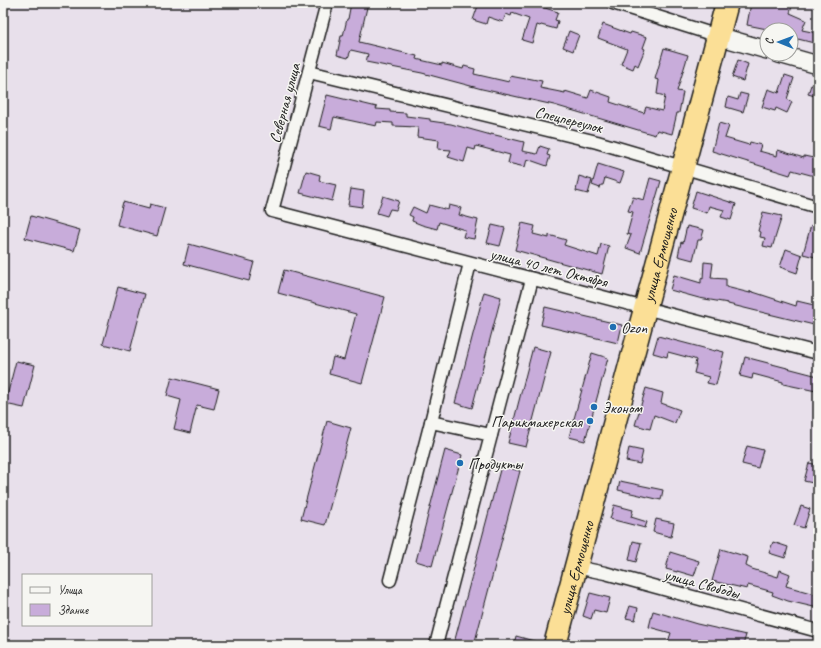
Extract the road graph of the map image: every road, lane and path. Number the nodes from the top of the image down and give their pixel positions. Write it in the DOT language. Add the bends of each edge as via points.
graph roads {
  1 [pos="327,3"];
  2 [pos="613,3"];
  3 [pos="727,3"];
  4 [pos="718,36"];
  5 [pos="759,48"];
  6 [pos="799,60"];
  7 [pos="818,66"];
  8 [pos="309,72"];
  9 [pos="683,168"];
  10 [pos="818,207"];
  11 [pos="272,211"];
  12 [pos="470,263"];
  13 [pos="532,279"];
  14 [pos="646,308"];
  15 [pos="818,353"];
  16 [pos="431,422"];
  17 [pos="491,436"];
  18 [pos="576,567"];
  19 [pos="390,580"];
  20 [pos="818,631"];
  21 [pos="436,645"];
  22 [pos="556,645"];
  1 -- 8 [label="street, Северная улица"];
  2 -- 4 [label="street"];
  3 -- 4 [label="highway, улица Ермощенко"];
  4 -- 5 [label="street"];
  4 -- 9 [label="highway, улица Ермощенко"];
  6 -- 7 [label="street"];
  8 -- 9 [label="street, Спецпереулок" via="597,142"];
  8 -- 11 [label="street, Северная улица"];
  9 -- 10 [label="street, Спецпереулок"];
  9 -- 14 [label="highway, улица Ермощенко"];
  11 -- 12 [label="street, улица 40 лет Октября"];
  12 -- 13 [label="street, улица 40 лет Октября"];
  12 -- 16 [label="street"];
  13 -- 14 [label="street, улица 40 лет Октября"];
  13 -- 17 [label="street"];
  14 -- 15 [label="street, улица 40 лет Октября"];
  14 -- 18 [label="highway, улица Ермощенко"];
  16 -- 17 [label="street"];
  16 -- 19 [label="street"];
  17 -- 21 [label="street"];
  18 -- 20 [label="street, улица Свободы"];
  18 -- 22 [label="highway, улица Ермощенко"];
}
